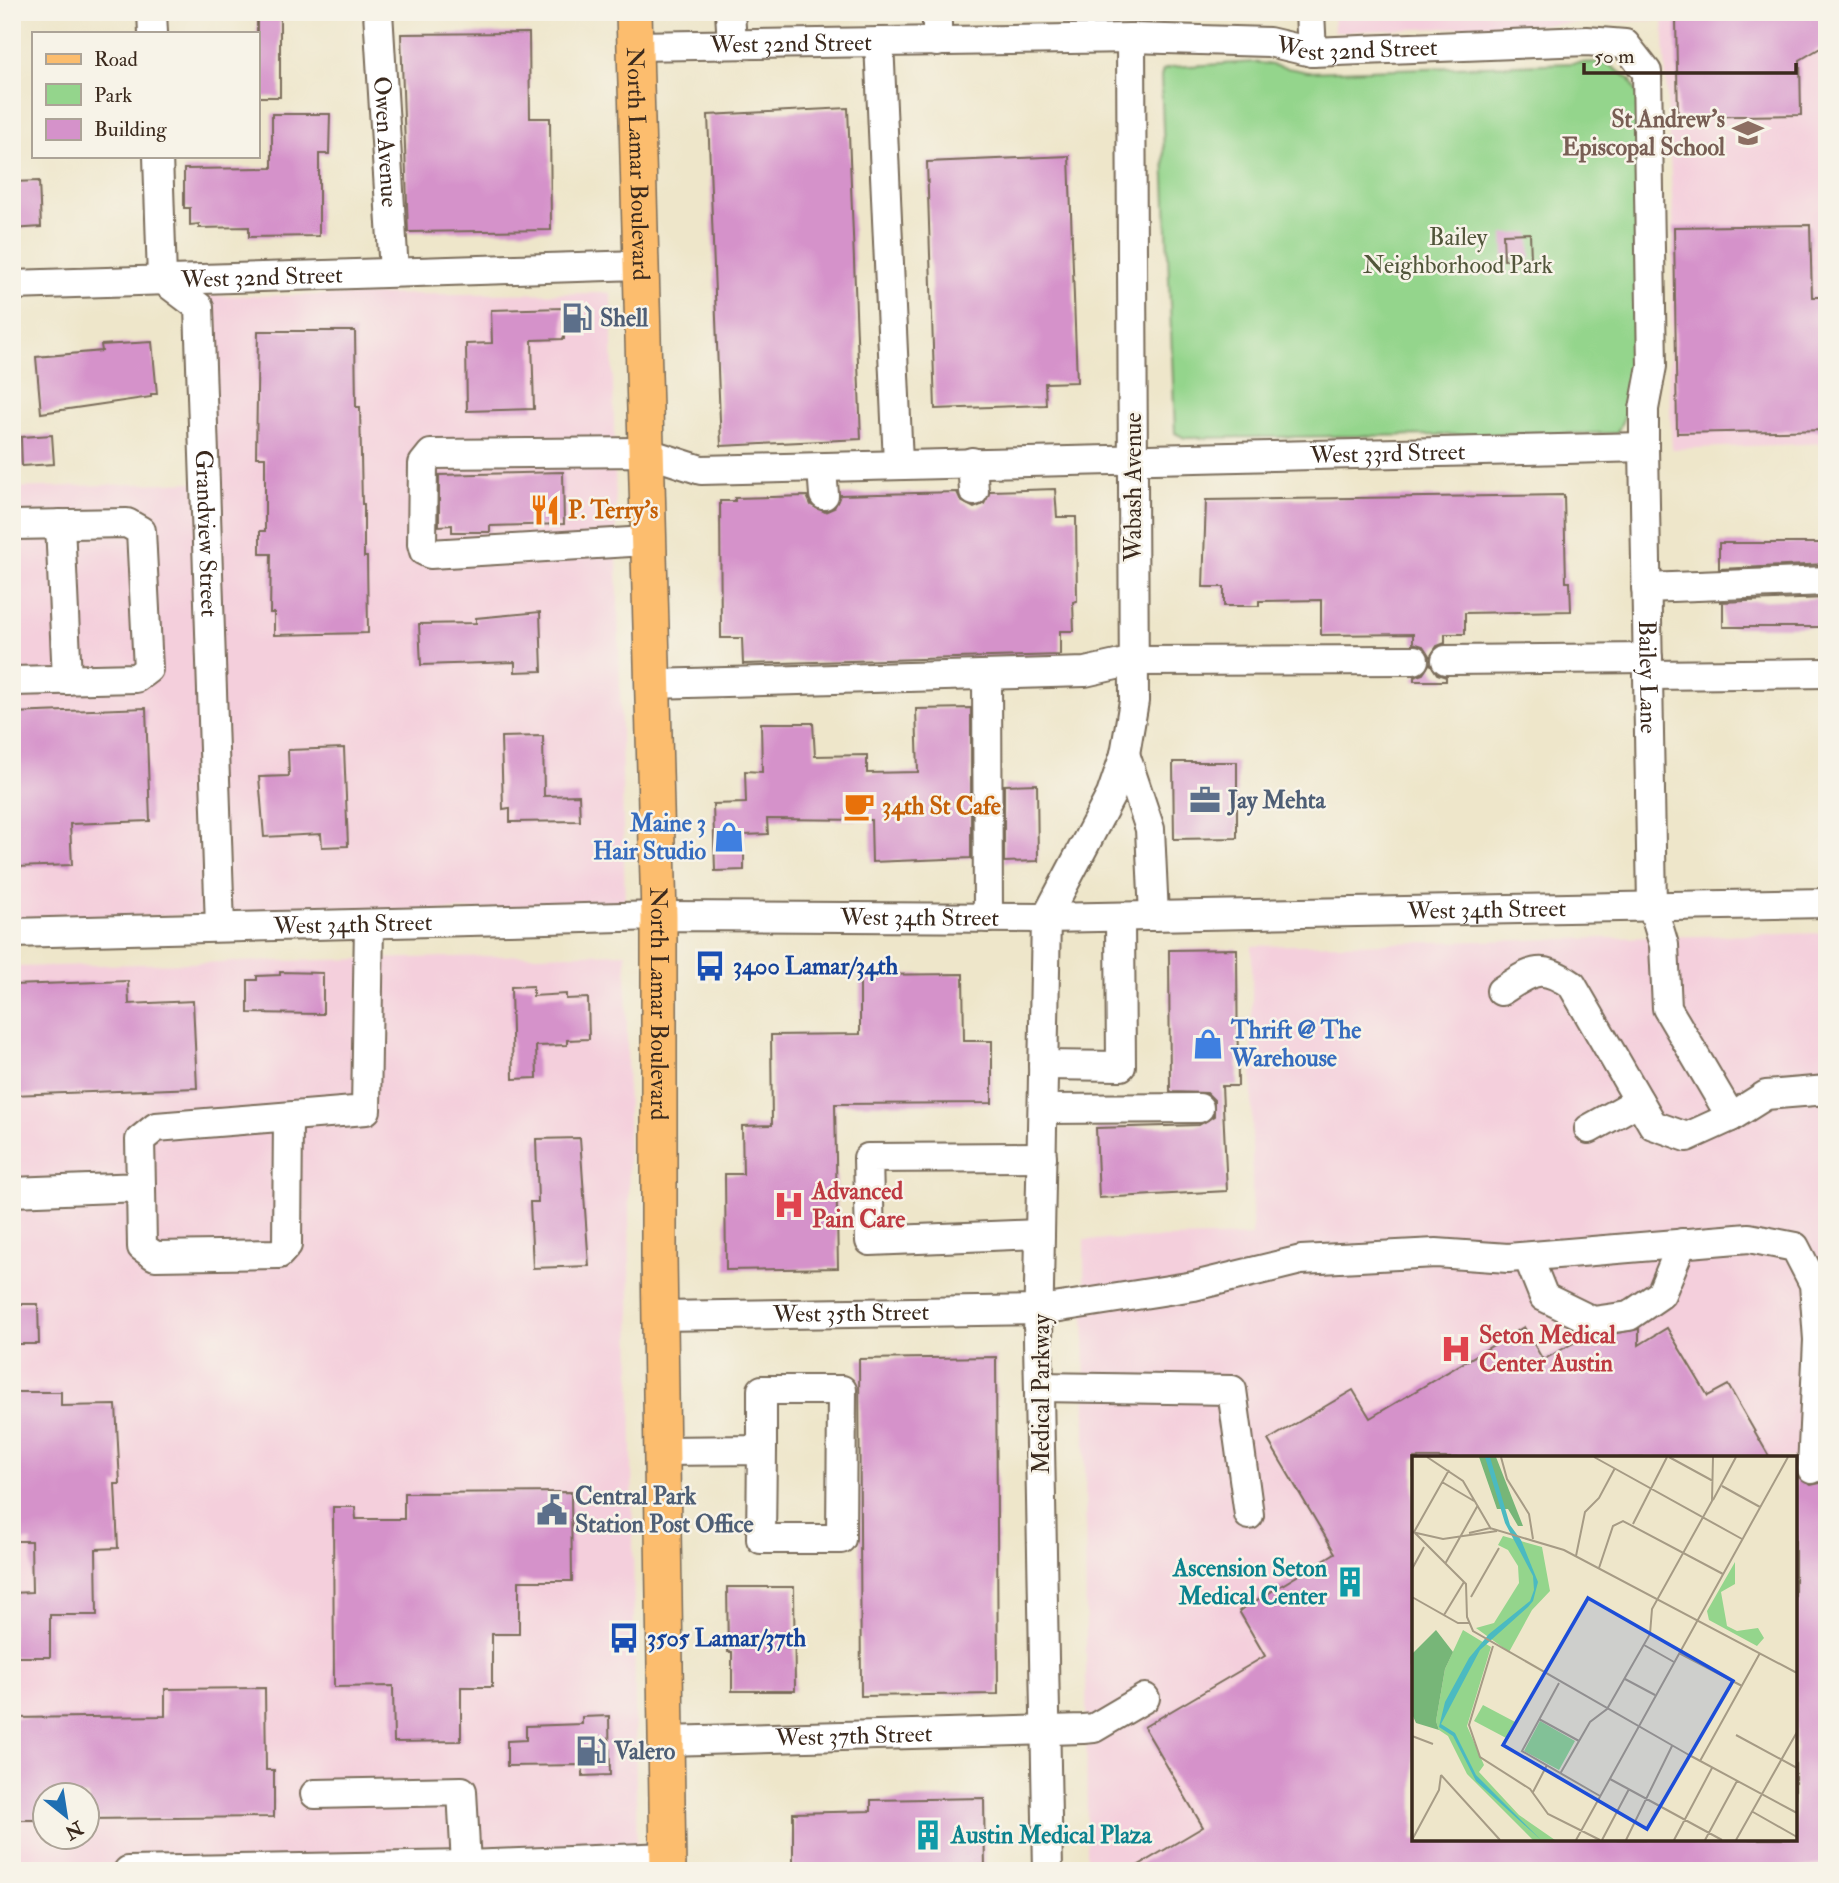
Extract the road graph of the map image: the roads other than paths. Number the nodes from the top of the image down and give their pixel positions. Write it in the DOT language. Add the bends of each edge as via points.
graph roads {
  1 [pos="152,12"];
  2 [pos="378,12"];
  3 [pos="730,12"];
  4 [pos="937,12"];
  5 [pos="1310,12"];
  6 [pos="634,29"];
  7 [pos="153,32"];
  8 [pos="1131,38"];
  9 [pos="879,42"];
  10 [pos="937,42"];
  11 [pos="732,44"];
  12 [pos="1312,52"];
  13 [pos="158,158"];
  14 [pos="639,265"];
  15 [pos="394,271"];
  16 [pos="162,279"];
  17 [pos="12,285"];
  18 [pos="1644,447"];
  19 [pos="645,452"];
  20 [pos="1133,459"];
  21 [pos="972,462"];
  22 [pos="898,463"];
  23 [pos="974,492"];
  24 [pos="60,524"];
  25 [pos="12,525"];
  26 [pos="647,541"];
  27 [pos="1827,581"];
  28 [pos="1646,588"];
  29 [pos="1414,660"];
  30 [pos="1446,660"];
  31 [pos="1134,661"];
  32 [pos="1648,667"];
  33 [pos="1827,673"];
  34 [pos="987,675"];
  35 [pos="67,680"];
  36 [pos="12,681"];
  37 [pos="652,684"];
  38 [pos="1125,754"];
  39 [pos="1827,903"];
  40 [pos="1652,905"];
  41 [pos="659,916"];
  42 [pos="1154,916"];
  43 [pos="1119,917"];
  44 [pos="988,918"];
  45 [pos="1046,918"];
  46 [pos="369,924"];
  47 [pos="220,927"];
  48 [pos="12,933"];
  49 [pos="1501,991"];
  50 [pos="1043,1065"];
  51 [pos="1827,1090"];
  52 [pos="1639,1101"];
  53 [pos="1199,1108"];
  54 [pos="1043,1109"];
  55 [pos="288,1116"];
  56 [pos="1731,1116"];
  57 [pos="1589,1129"];
  58 [pos="1042,1157"];
  59 [pos="141,1187"];
  60 [pos="12,1192"];
  61 [pos="1040,1234"];
  62 [pos="1682,1243"];
  63 [pos="1528,1256"];
  64 [pos="1041,1310"];
  65 [pos="660,1316"];
  66 [pos="1039,1387"];
  67 [pos="762,1450"];
  68 [pos="662,1451"];
  69 [pos="1812,1469"];
  70 [pos="1249,1516"];
  71 [pos="1145,1698"];
  72 [pos="1044,1733"];
  73 [pos="667,1741"];
  74 [pos="315,1794"];
  75 [pos="668,1864"];
  76 [pos="466,1865"];
  77 [pos="128,1871"];
  78 [pos="1048,1871"];
  1 -- 7 [label="street"];
  2 -- 15 [label="street, Owen Avenue"];
  3 -- 11 [label="street"];
  4 -- 10 [label="street"];
  5 -- 12 [label="street"];
  6 -- 11 [label="street, West 32nd Street"];
  6 -- 14 [label="main road, North Lamar Boulevard"];
  8 -- 10 [label="street, West 32nd Street"];
  8 -- 12 [label="street, West 32nd Street" via="1269,41"];
  8 -- 20 [label="street, Wabash Avenue"];
  9 -- 10 [label="street, West 32nd Street"];
  9 -- 11 [label="street, West 32nd Street"];
  9 -- 22 [label="street"];
  12 -- 18 [label="street, West 32nd Street" via="1587,41 1625,44 1647,72 1652,366 1644,410"];
  13 -- 16 [label="street"];
  14 -- 15 [label="street, West 32nd Street"];
  14 -- 19 [label="main road, North Lamar Boulevard"];
  15 -- 16 [label="street, West 32nd Street"];
  16 -- 17 [label="street, West 32nd Street"];
  16 -- 47 [label="street, Grandview Street" via="199,307"];
  18 -- 20 [label="street, West 33rd Street"];
  18 -- 28 [label="street, Bailey Lane"];
  19 -- 22 [label="street, West 33rd Street" via="701,470 823,482"];
  19 -- 26 [label="main road, North Lamar Boulevard"];
  19 -- 26 [label="street, West 33rd Street" via="431,454 423,464 422,544 430,554"];
  20 -- 21 [label="street, West 33rd Street"];
  20 -- 31 [label="street, Wabash Avenue"];
  21 -- 22 [label="street, West 33rd Street"];
  21 -- 23 [label="street"];
  24 -- 25 [label="street"];
  24 -- 35 [label="street"];
  24 -- 35 [label="street" via="127,523 141,531 148,669 136,678"];
  26 -- 37 [label="main road, North Lamar Boulevard"];
  27 -- 28 [label="street"];
  28 -- 32 [label="street, Bailey Lane"];
  29 -- 31 [label="street"];
  30 -- 32 [label="street"];
  31 -- 34 [label="street" via="1085,672"];
  31 -- 38 [label="street, Wabash Avenue"];
  32 -- 33 [label="street"];
  32 -- 40 [label="street, Bailey Lane"];
  34 -- 37 [label="street"];
  34 -- 44 [label="street"];
  35 -- 36 [label="street"];
  37 -- 41 [label="main road, North Lamar Boulevard"];
  38 -- 42 [label="street" via="1150,829"];
  38 -- 45 [label="street, Wabash Avenue" via="1111,795"];
  39 -- 40 [label="street, West 34th Street"];
  40 -- 42 [label="street, West 34th Street"];
  40 -- 56 [label="street, Bailey Lane" via="1664,945 1667,1008"];
  41 -- 44 [label="street, West 34th Street"];
  41 -- 46 [label="street, West 34th Street"];
  41 -- 65 [label="main road, North Lamar Boulevard"];
  42 -- 43 [label="street, West 34th Street"];
  43 -- 45 [label="street, West 34th Street"];
  43 -- 50 [label="street" via="1121,1066"];
  44 -- 45 [label="street, West 34th Street"];
  45 -- 50 [label="street, Medical Parkway"];
  46 -- 47 [label="street, West 34th Street"];
  46 -- 55 [label="street" via="366,1110"];
  47 -- 48 [label="street, West 34th Street"];
  49 -- 52 [label="street" via="1530,973 1553,972 1572,985"];
  50 -- 54 [label="street, Medical Parkway"];
  51 -- 56 [label="street" via="1766,1095"];
  52 -- 56 [label="street" via="1653,1125 1687,1137"];
  52 -- 57 [label="street"];
  53 -- 54 [label="street"];
  54 -- 58 [label="street, Medical Parkway"];
  55 -- 59 [label="street" via="156,1127 140,1140"];
  55 -- 59 [label="street" via="287,1245 279,1254 155,1256 142,1247"];
  58 -- 61 [label="street, Medical Parkway"];
  58 -- 61 [label="street" via="868,1158 870,1241"];
  59 -- 60 [label="street"];
  61 -- 64 [label="street, Medical Parkway"];
  62 -- 63 [label="street, West 35th Street"];
  62 -- 63 [label="street" via="1661,1294 1638,1313 1593,1321 1544,1297"];
  62 -- 69 [label="street, West 35th Street" via="1749,1238 1795,1247 1814,1284 1818,1340"];
  63 -- 64 [label="street, West 35th Street" via="1436,1253 1301,1260 1194,1286"];
  64 -- 65 [label="street, West 35th Street"];
  64 -- 66 [label="street, Medical Parkway"];
  65 -- 68 [label="main road, North Lamar Boulevard"];
  66 -- 70 [label="street" via="1232,1390"];
  66 -- 72 [label="street, Medical Parkway"];
  67 -- 67 [label="street" via="761,1539 841,1539 842,1390 762,1390"];
  67 -- 68 [label="street"];
  68 -- 73 [label="main road, North Lamar Boulevard"];
  71 -- 72 [label="street, West 37th Street" via="1094,1728"];
  72 -- 73 [label="street, West 37th Street"];
  72 -- 78 [label="street, Medical Parkway"];
  73 -- 75 [label="main road, North Lamar Boulevard"];
  74 -- 76 [label="street" via="462,1791"];
  75 -- 76 [label="street"];
  76 -- 77 [label="street"];
}
